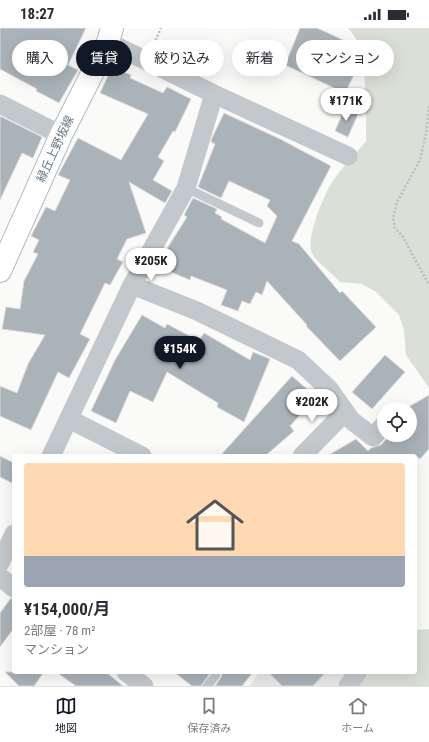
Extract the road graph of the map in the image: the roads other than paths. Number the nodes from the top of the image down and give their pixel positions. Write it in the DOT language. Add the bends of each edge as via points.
graph roads {
  1 [pos="110,35"];
  2 [pos="214,94"];
  3 [pos="0,104"];
  4 [pos="61,135"];
  5 [pos="348,156"];
  6 [pos="186,188"];
  7 [pos="259,223"];
  8 [pos="0,271"];
  9 [pos="132,285"];
  10 [pos="345,412"];
  11 [pos="69,419"];
  12 [pos="377,433"];
  13 [pos="52,454"];
  14 [pos="138,454"];
  15 [pos="304,454"];
  16 [pos="12,538"];
  17 [pos="0,563"];
  18 [pos="0,577"];
  19 [pos="12,586"];
  20 [pos="129,674"];
  21 [pos="357,674"];
  22 [pos="216,675"];
  23 [pos="144,686"];
  24 [pos="207,686"];
  25 [pos="348,686"];
  1 -- 2 [label="street"];
  1 -- 4 [label="street, 緑丘上野坂線"];
  2 -- 5 [label="street"];
  2 -- 6 [label="street"];
  3 -- 4 [label="street"];
  4 -- 8 [label="street, 緑丘上野坂線"];
  6 -- 7 [label="lane"];
  6 -- 9 [label="street"];
  9 -- 10 [label="street" via="197,311 298,360 329,389"];
  9 -- 11 [label="street"];
  10 -- 12 [label="street" via="373,438"];
  10 -- 15 [label="street"];
  11 -- 13 [label="street"];
  11 -- 14 [label="street"];
  16 -- 17 [label="street"];
  18 -- 19 [label="street"];
  20 -- 23 [label="street"];
  21 -- 25 [label="street"];
  22 -- 24 [label="lane"];
}
